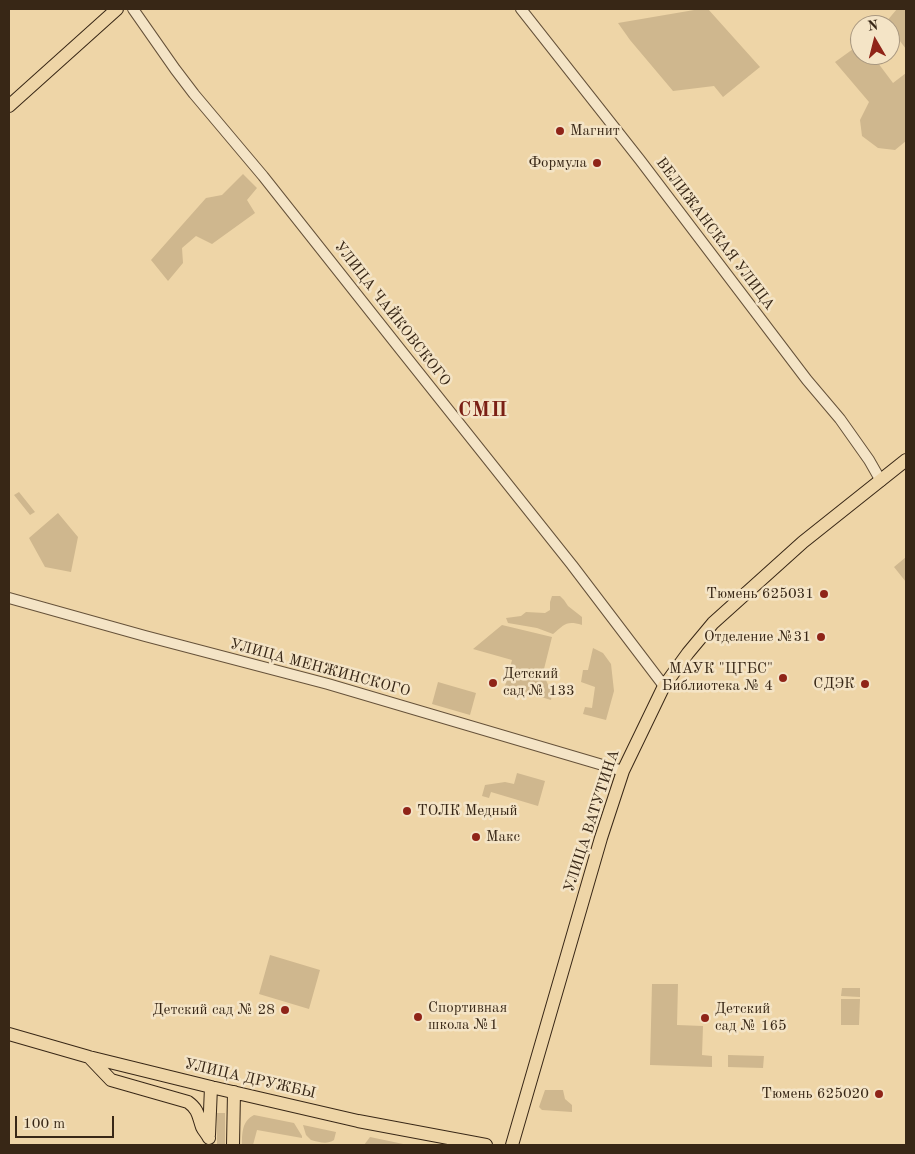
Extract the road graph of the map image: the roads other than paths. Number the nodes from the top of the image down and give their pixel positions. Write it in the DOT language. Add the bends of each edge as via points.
graph roads {
  1 [pos="117,9"];
  2 [pos="133,9"];
  3 [pos="521,9"];
  4 [pos="9,106"];
  5 [pos="906,460"];
  6 [pos="881,480"];
  7 [pos="9,598"];
  8 [pos="664,686"];
  9 [pos="623,771"];
  10 [pos="9,1034"];
  11 [pos="89,1057"];
  12 [pos="211,1087"];
  13 [pos="234,1092"];
  14 [pos="209,1142"];
  15 [pos="233,1145"];
  16 [pos="486,1145"];
  17 [pos="512,1145"];
  1 -- 4 [label="main road"];
  2 -- 8 [label="street, УЛИЦА ЧАЙКОВСКОГО" via="189,88 263,176 572,565"];
  3 -- 6 [label="street, ВЕЛИЖАНСКАЯ УЛИЦА" via="840,419"];
  5 -- 6 [label="main road, УЛИЦА ВАТУТИНА"];
  6 -- 8 [label="main road, УЛИЦА ВАТУТИНА" via="804,542 713,623"];
  7 -- 9 [label="street, УЛИЦА МЕНЖИНСКОГО" via="328,684"];
  8 -- 9 [label="main road, УЛИЦА ВАТУТИНА"];
  9 -- 17 [label="main road, УЛИЦА ВАТУТИНА"];
  10 -- 11 [label="main road, УЛИЦА ДРУЖБЫ"];
  11 -- 12 [label="main road, УЛИЦА ДРУЖБЫ"];
  11 -- 14 [label="main road" via="111,1080 194,1106"];
  12 -- 13 [label="main road, УЛИЦА ДРУЖБЫ"];
  12 -- 14 [label="main road"];
  13 -- 15 [label="main road"];
  13 -- 16 [label="main road, УЛИЦА ДРУЖБЫ" via="358,1121"];
}
